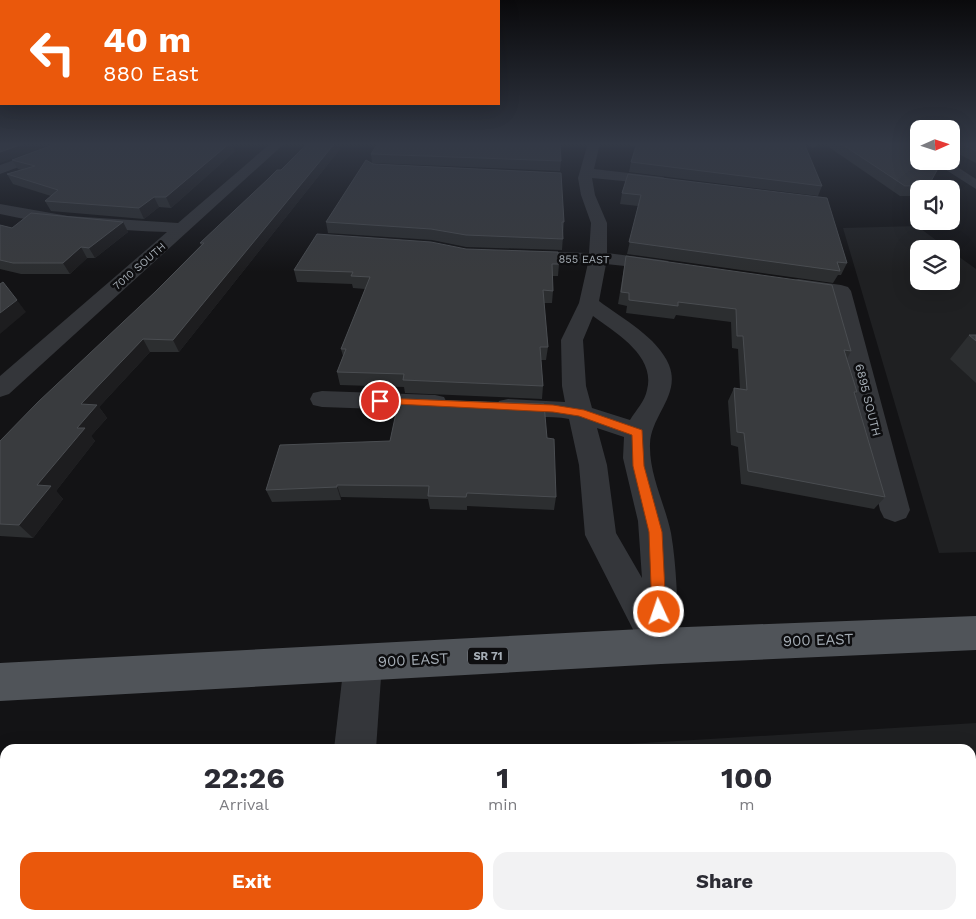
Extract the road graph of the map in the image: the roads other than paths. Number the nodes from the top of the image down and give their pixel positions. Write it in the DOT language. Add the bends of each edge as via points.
graph roads {
  1 [pos="230,186"];
  2 [pos="584,186"];
  3 [pos="5,211"];
  4 [pos="182,228"];
  5 [pos="506,256"];
  6 [pos="598,259"];
  7 [pos="679,268"];
  8 [pos="784,283"];
  9 [pos="589,303"];
  10 [pos="0,389"];
  11 [pos="322,399"];
  12 [pos="457,404"];
  13 [pos="486,406"];
  14 [pos="580,413"];
  15 [pos="638,432"];
  16 [pos="895,510"];
  17 [pos="976,633"];
  18 [pos="661,646"];
  19 [pos="363,663"];
  20 [pos="0,682"];
  21 [pos="355,744"];
  1 -- 4 [label="street, 7010 SOUTH"];
  2 -- 6 [label="street" via="599,223"];
  3 -- 4 [label="street" via="46,220"];
  4 -- 10 [label="street, 7010 SOUTH"];
  5 -- 6 [label="street, 855 EAST"];
  6 -- 7 [label="street, 855 EAST" via="622,259"];
  6 -- 9 [label="street"];
  8 -- 16 [label="street, 6895 SOUTH" via="840,291"];
  9 -- 14 [label="street" via="572,340 574,386"];
  9 -- 15 [label="street" via="646,349 658,364 661,380 658,396"];
  11 -- 12 [label="street"];
  13 -- 14 [label="street" via="553,408"];
  14 -- 15 [label="street"];
  14 -- 18 [label="street" via="593,464 601,535"];
  15 -- 18 [label="street" via="638,466 655,532"];
  17 -- 18 [label="main road, 900 EAST / SR 71"];
  18 -- 19 [label="main road, 900 EAST / SR 71"];
  19 -- 20 [label="main road, 900 EAST / SR 71"];
  19 -- 21 [label="street"];
}
